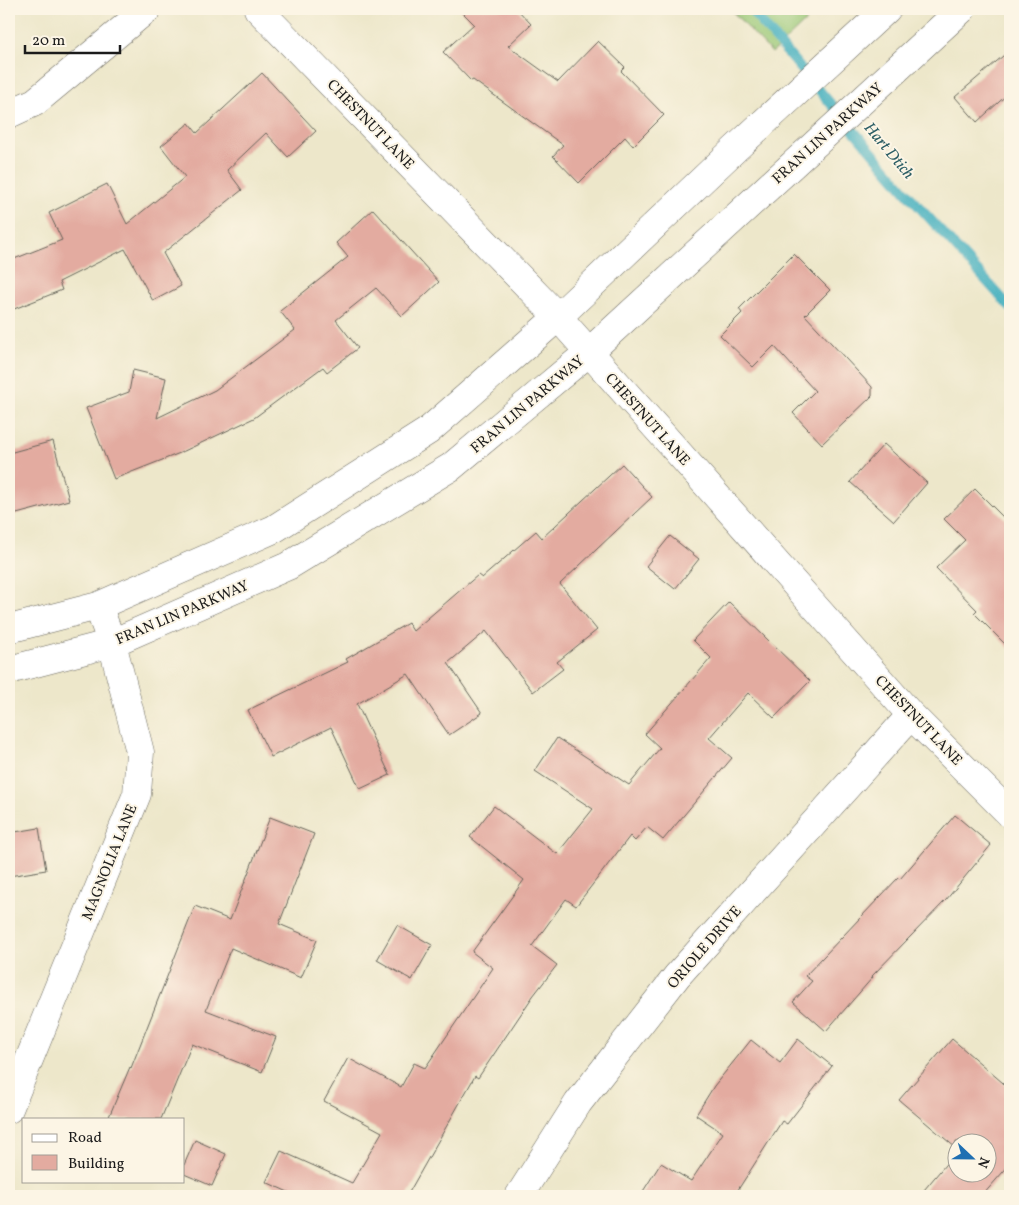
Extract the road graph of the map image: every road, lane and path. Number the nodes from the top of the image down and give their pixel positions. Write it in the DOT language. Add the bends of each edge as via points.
graph roads {
  1 [pos="147,9"];
  2 [pos="258,9"];
  3 [pos="888,9"];
  4 [pos="962,9"];
  5 [pos="9,114"];
  6 [pos="558,317"];
  7 [pos="589,352"];
  8 [pos="98,606"];
  9 [pos="9,629"];
  10 [pos="112,643"];
  11 [pos="9,670"];
  12 [pos="911,715"];
  13 [pos="1010,814"];
  14 [pos="9,1109"];
  15 [pos="519,1196"];
  1 -- 5 [label="street" via="35,102"];
  2 -- 6 [label="street, CHESTNUT LANE"];
  3 -- 6 [label="street" via="735,148"];
  4 -- 7 [label="street, FRAN LIN PARKWAY"];
  6 -- 7 [label="street, CHESTNUT LANE"];
  6 -- 8 [label="street" via="428,432 274,529"];
  7 -- 10 [label="street, FRAN LIN PARKWAY" via="443,472 288,566"];
  7 -- 12 [label="street, CHESTNUT LANE"];
  8 -- 9 [label="street"];
  8 -- 10 [label="street, MAGNOLIA LANE"];
  10 -- 11 [label="street, FRAN LIN PARKWAY"];
  10 -- 14 [label="street, MAGNOLIA LANE" via="140,752 137,794"];
  12 -- 13 [label="street, CHESTNUT LANE"];
  12 -- 15 [label="street, ORIOLE DRIVE" via="677,976 578,1104"];
}
